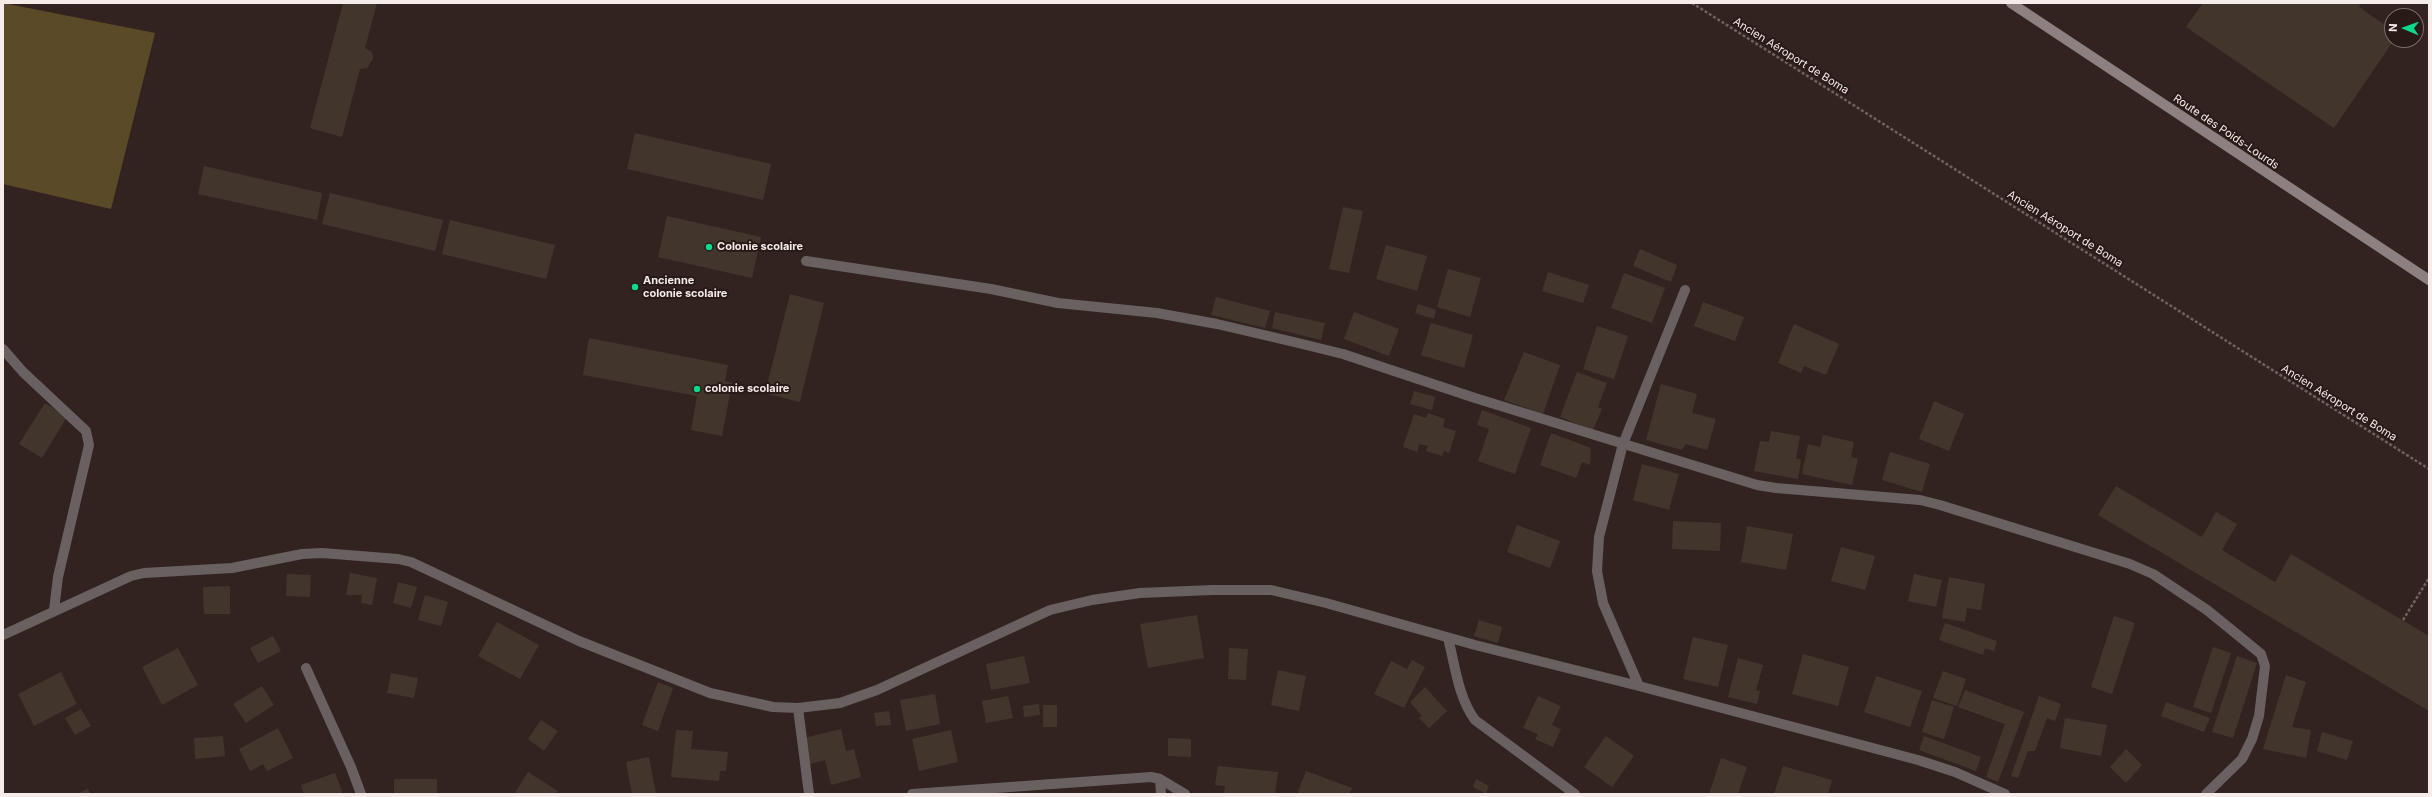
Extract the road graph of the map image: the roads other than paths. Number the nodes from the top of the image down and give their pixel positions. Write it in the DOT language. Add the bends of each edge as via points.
graph roads {
  1 [pos="2011,3"];
  2 [pos="806,261"];
  3 [pos="2429,280"];
  4 [pos="1685,290"];
  5 [pos="3,349"];
  6 [pos="1624,444"];
  7 [pos="54,610"];
  8 [pos="3,635"];
  9 [pos="1448,638"];
  10 [pos="306,668"];
  11 [pos="1639,686"];
  12 [pos="798,708"];
  13 [pos="1160,779"];
  14 [pos="1006,790"];
  15 [pos="361,794"];
  16 [pos="808,794"];
  17 [pos="912,794"];
  18 [pos="1161,794"];
  19 [pos="1185,794"];
  20 [pos="1575,794"];
  21 [pos="2005,794"];
  22 [pos="2206,794"];
  1 -- 3 [label="street, Route des Poids-Lourds"];
  2 -- 6 [label="street" via="991,289 1058,303 1111,307 1217,324 1343,354"];
  4 -- 6 [label="street"];
  5 -- 7 [label="street" via="23,372 86,431 88,438 89,445 58,577"];
  6 -- 11 [label="street" via="1599,537 1597,571 1603,603"];
  6 -- 22 [label="street" via="1757,485 1920,500 2130,564 2153,574 2213,615 2261,654 2265,666 2259,716 2252,738 2242,759"];
  7 -- 8 [label="street"];
  7 -- 12 [label="street" via="131,576 144,574 232,568 302,554 322,553 398,559 412,562 580,641 710,692 757,704"];
  9 -- 11 [label="street"];
  9 -- 12 [label="street" via="1271,590 1140,593 1092,600 1050,610 878,690 840,703"];
  9 -- 20 [label="street" via="1461,691 1475,720"];
  10 -- 15 [label="street"];
  11 -- 21 [label="street" via="1918,760 1955,772"];
  12 -- 16 [label="street"];
  13 -- 14 [label="street" via="1151,777"];
  13 -- 18 [label="street"];
  13 -- 19 [label="street"];
  14 -- 17 [label="street"];
}
